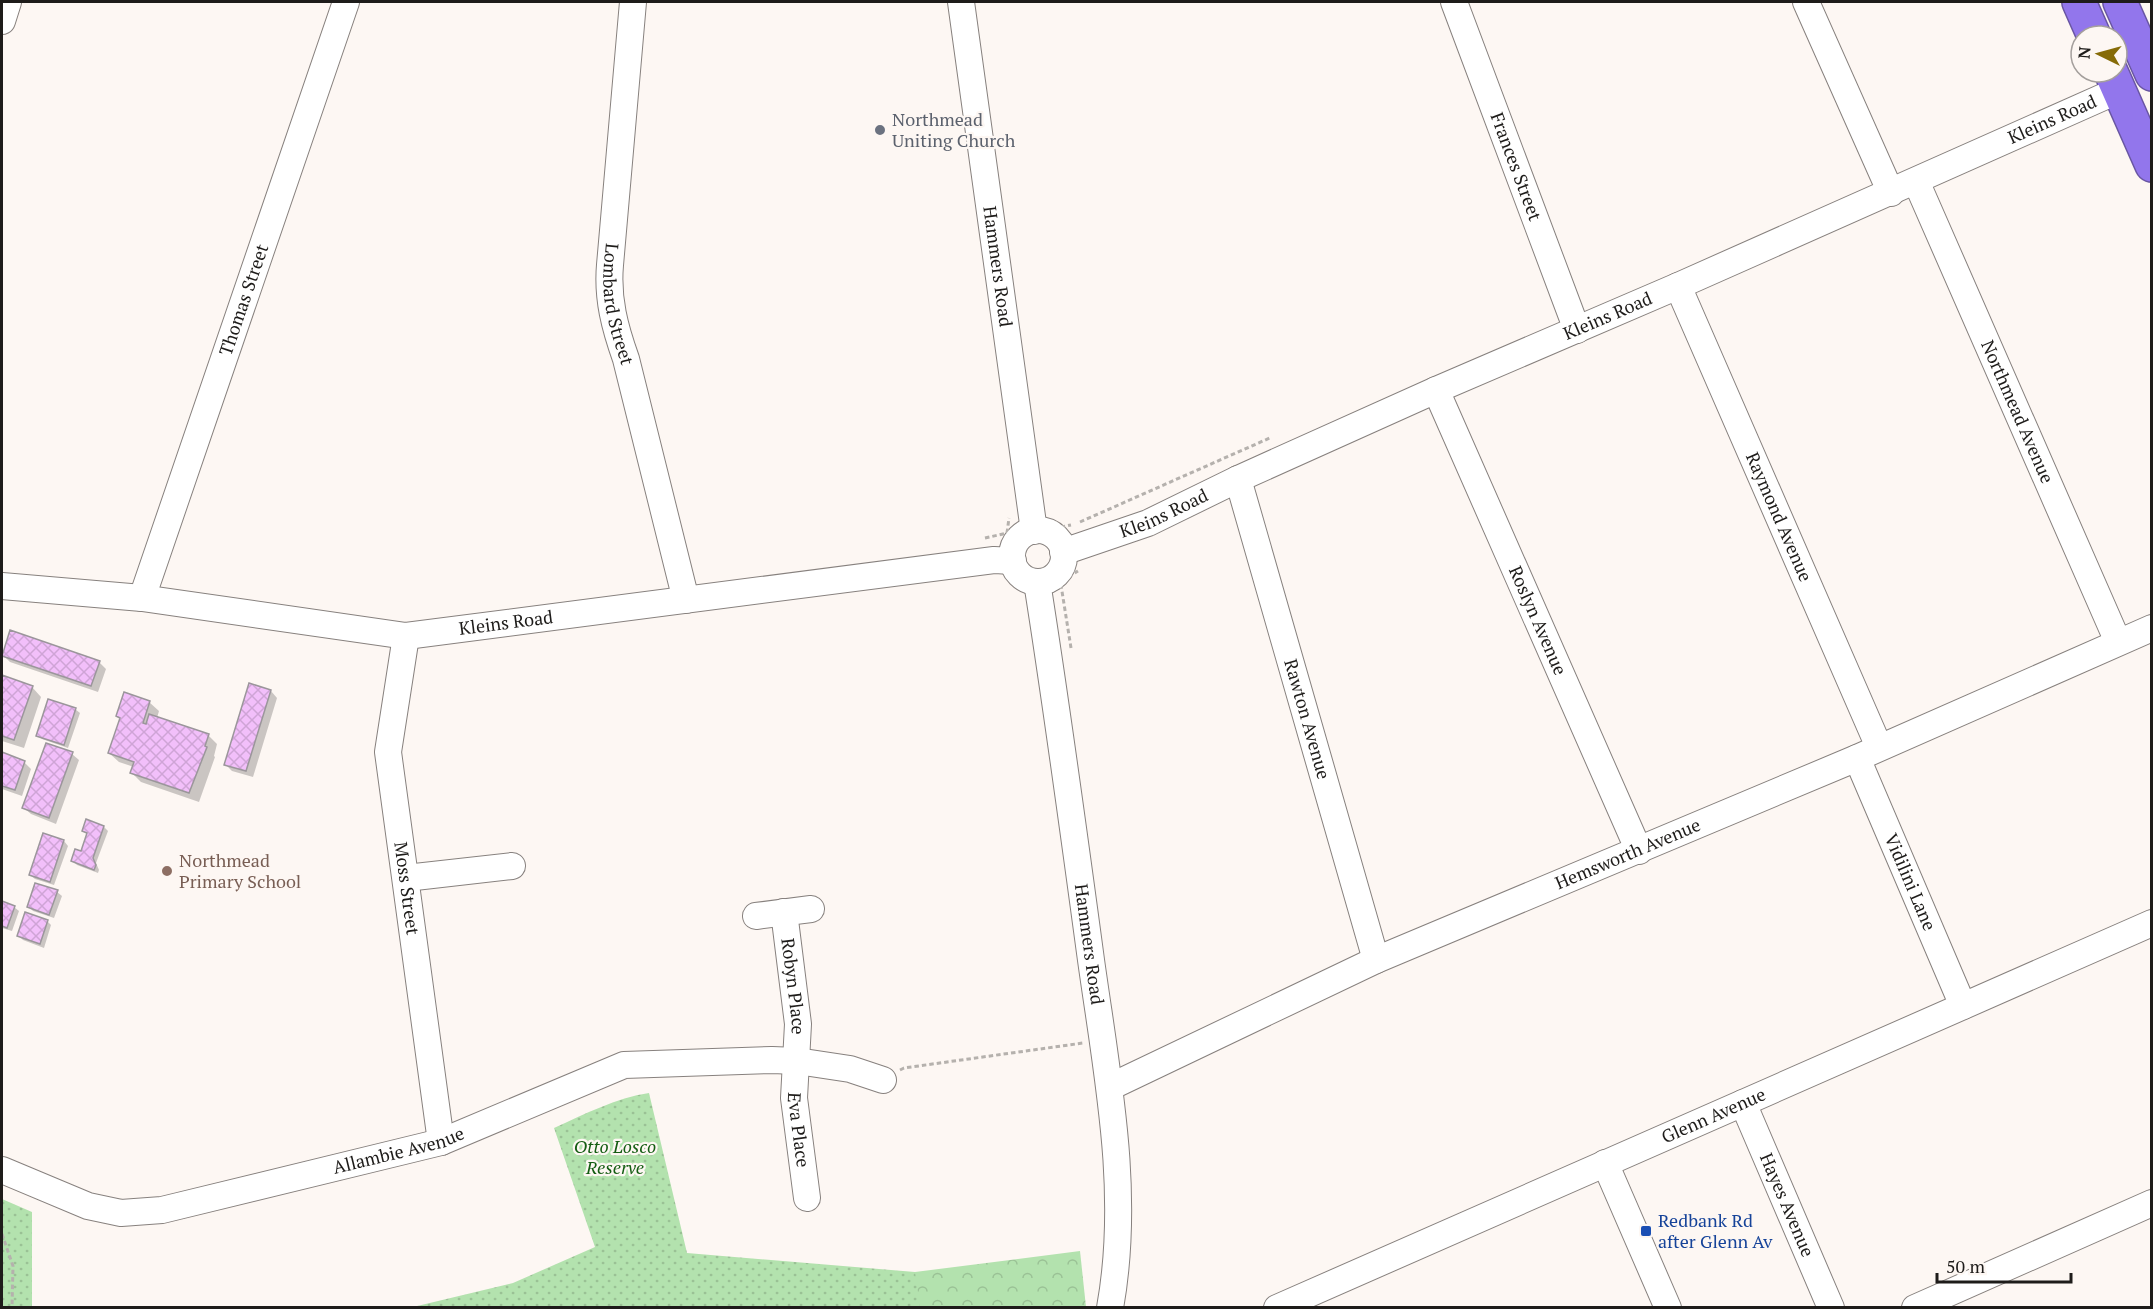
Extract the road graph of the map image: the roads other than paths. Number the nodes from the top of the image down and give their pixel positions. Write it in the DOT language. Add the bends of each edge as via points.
graph roads {
  1 [pos="8,2"];
  2 [pos="345,2"];
  3 [pos="633,2"];
  4 [pos="961,2"];
  5 [pos="1454,2"];
  6 [pos="1806,2"];
  7 [pos="2079,2"];
  8 [pos="2120,2"];
  9 [pos="2,21"];
  10 [pos="2089,24"];
  11 [pos="2151,75"];
  12 [pos="2129,79"];
  13 [pos="2109,84"];
  14 [pos="2116,84"];
  15 [pos="2151,165"];
  16 [pos="1916,181"];
  17 [pos="1891,192"];
  18 [pos="1678,286"];
  19 [pos="1577,330"];
  20 [pos="1436,390"];
  21 [pos="1238,479"];
  22 [pos="1044,526"];
  23 [pos="1012,561"];
  24 [pos="1071,561"];
  25 [pos="1037,582"];
  26 [pos="2,586"];
  27 [pos="142,598"];
  28 [pos="686,600"];
  29 [pos="2151,628"];
  30 [pos="406,636"];
  31 [pos="2118,642"];
  32 [pos="1868,753"];
  33 [pos="1639,851"];
  34 [pos="512,866"];
  35 [pos="406,878"];
  36 [pos="811,909"];
  37 [pos="784,912"];
  38 [pos="756,916"];
  39 [pos="2151,923"];
  40 [pos="1376,960"];
  41 [pos="1963,1006"];
  42 [pos="797,1061"];
  43 [pos="883,1080"];
  44 [pos="1110,1087"];
  45 [pos="1743,1103"];
  46 [pos="441,1142"];
  47 [pos="1605,1163"];
  48 [pos="2,1170"];
  49 [pos="807,1198"];
  50 [pos="2151,1203"];
  51 [pos="1110,1308"];
  52 [pos="1277,1308"];
  53 [pos="1668,1308"];
  54 [pos="1831,1308"];
  55 [pos="1915,1308"];
  1 -- 9 [label="street"];
  2 -- 27 [label="street, Thomas Street"];
  3 -- 28 [label="street, Lombard Street" via="609,297"];
  4 -- 22 [label="street, Hammers Road"];
  5 -- 19 [label="street, Frances Street"];
  6 -- 17 [label="street"];
  7 -- 10 [label="highway"];
  8 -- 11 [label="highway"];
  11 -- 12 [label="highway, Kleins Road"];
  13 -- 16 [label="street, Kleins Road"];
  14 -- 15 [label="highway"];
  16 -- 17 [label="street, Kleins Road"];
  16 -- 31 [label="street, Northmead Avenue"];
  17 -- 18 [label="street, Kleins Road"];
  18 -- 19 [label="street, Kleins Road"];
  18 -- 32 [label="street, Raymond Avenue"];
  19 -- 20 [label="street, Kleins Road"];
  20 -- 21 [label="street, Kleins Road"];
  20 -- 33 [label="street, Roslyn Avenue"];
  21 -- 24 [label="street, Kleins Road"];
  21 -- 40 [label="street, Rawton Avenue"];
  22 -- 23 [label="street" via="1026,533 1015,545"];
  22 -- 24 [label="street"];
  23 -- 25 [label="street" via="1018,574"];
  23 -- 28 [label="street, Kleins Road" via="994,560"];
  24 -- 25 [label="street" via="1064,559 1057,573"];
  25 -- 44 [label="street, Hammers Road"];
  26 -- 27 [label="street, Kleins Road"];
  27 -- 30 [label="street, Kleins Road"];
  28 -- 30 [label="street, Kleins Road"];
  29 -- 31 [label="street, Hemsworth Avenue"];
  30 -- 35 [label="street, Moss Street" via="388,752"];
  31 -- 32 [label="street, Hemsworth Avenue"];
  32 -- 33 [label="street, Hemsworth Avenue"];
  32 -- 41 [label="street, Vidilini Lane"];
  33 -- 40 [label="street, Hemsworth Avenue"];
  34 -- 35 [label="street"];
  35 -- 46 [label="street, Moss Street"];
  36 -- 37 [label="street, Robyn Place"];
  37 -- 38 [label="street, Robyn Place"];
  37 -- 42 [label="street, Robyn Place" via="798,1024"];
  39 -- 41 [label="street, Glenn Avenue"];
  40 -- 44 [label="street, Hemsworth Avenue"];
  41 -- 45 [label="street, Glenn Avenue"];
  42 -- 43 [label="street, Allambie Avenue" via="850,1069"];
  42 -- 46 [label="street, Allambie Avenue" via="624,1065"];
  42 -- 49 [label="street, Eva Place" via="794,1098"];
  44 -- 51 [label="street, Hammers Road" via="1118,1221"];
  45 -- 47 [label="street, Glenn Avenue"];
  45 -- 54 [label="street, Hayes Avenue"];
  46 -- 48 [label="street, Allambie Avenue" via="162,1210 121,1213 88,1206"];
  47 -- 52 [label="street, Glenn Avenue"];
  47 -- 53 [label="street"];
  50 -- 55 [label="street"];
}
